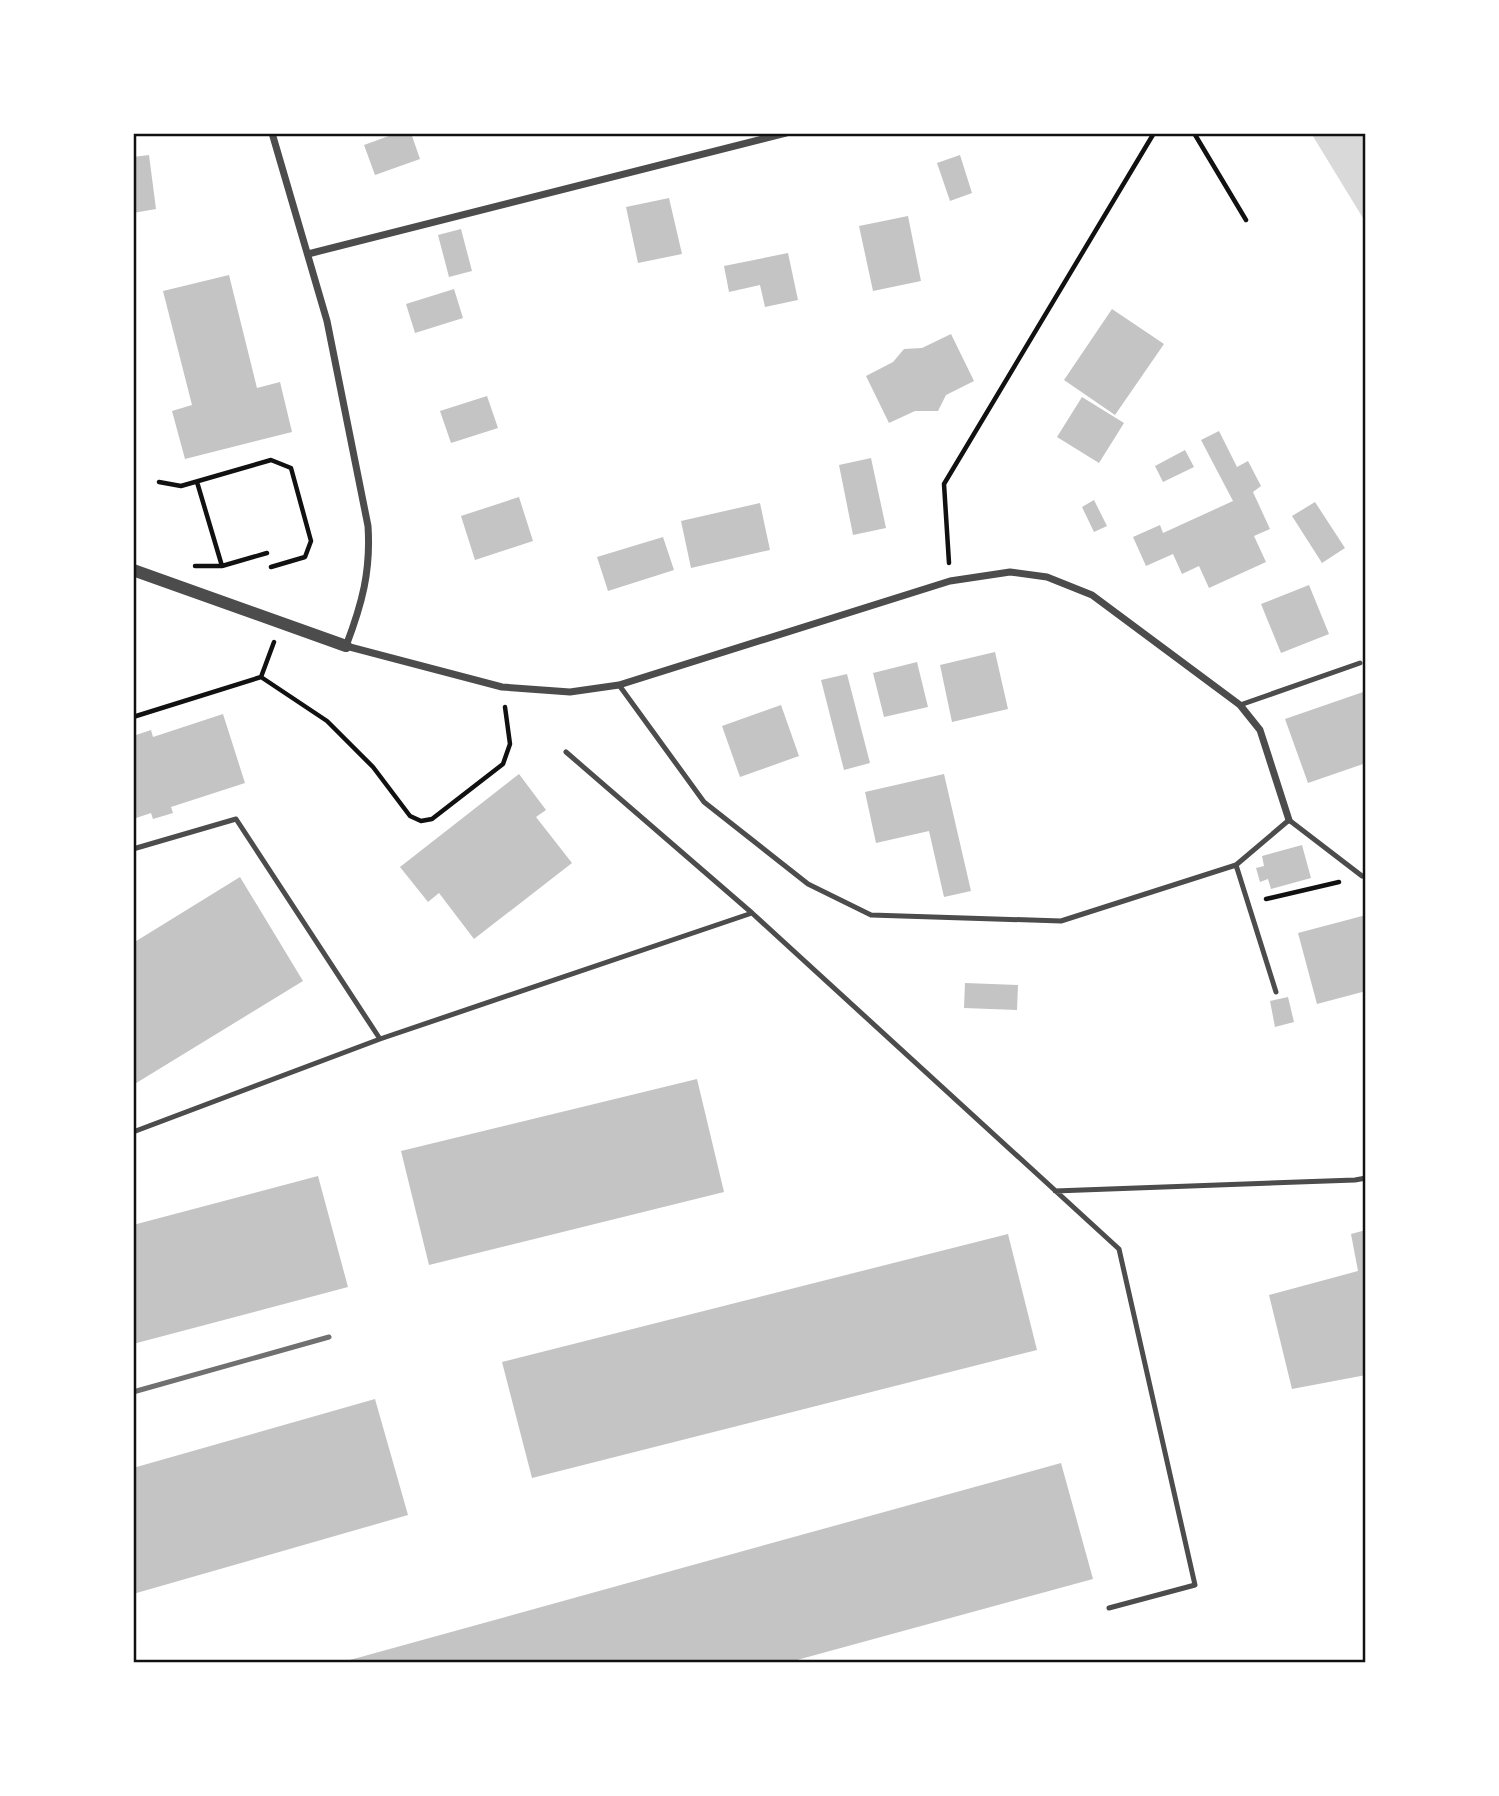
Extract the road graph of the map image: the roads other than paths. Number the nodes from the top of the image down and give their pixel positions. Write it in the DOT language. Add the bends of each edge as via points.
graph roads {
  1 [pos="272,133"];
  2 [pos="786,133"];
  3 [pos="308,254"];
  4 [pos="133,570"];
  5 [pos="346,646"];
  6 [pos="1360,663"];
  7 [pos="619,685"];
  8 [pos="1240,705"];
  9 [pos="566,752"];
  10 [pos="1289,820"];
  11 [pos="133,849"];
  12 [pos="1236,865"];
  13 [pos="1362,876"];
  14 [pos="752,913"];
  15 [pos="1276,992"];
  16 [pos="380,1039"];
  17 [pos="133,1132"];
  18 [pos="1366,1178"];
  19 [pos="1055,1191"];
  20 [pos="1109,1608"];
  1 -- 3 [label="street"];
  2 -- 3 [label="street"];
  3 -- 5 [label="street" via="327,321 368,526 367,581"];
  4 -- 5 [label="street"];
  5 -- 7 [label="street" via="502,687 570,692"];
  6 -- 8 [label="lane"];
  7 -- 8 [label="street" via="950,582 1010,572 1047,577 1092,595"];
  7 -- 12 [label="lane" via="704,803 808,884 871,915 1061,922"];
  8 -- 10 [label="street" via="1260,730"];
  9 -- 14 [label="lane"];
  10 -- 12 [label="lane"];
  10 -- 13 [label="lane"];
  11 -- 16 [label="lane" via="236,819"];
  12 -- 15 [label="lane"];
  14 -- 16 [label="lane"];
  14 -- 19 [label="lane"];
  16 -- 17 [label="lane"];
  18 -- 19 [label="lane"];
  19 -- 20 [label="lane" via="1119,1249 1195,1585"];
}
